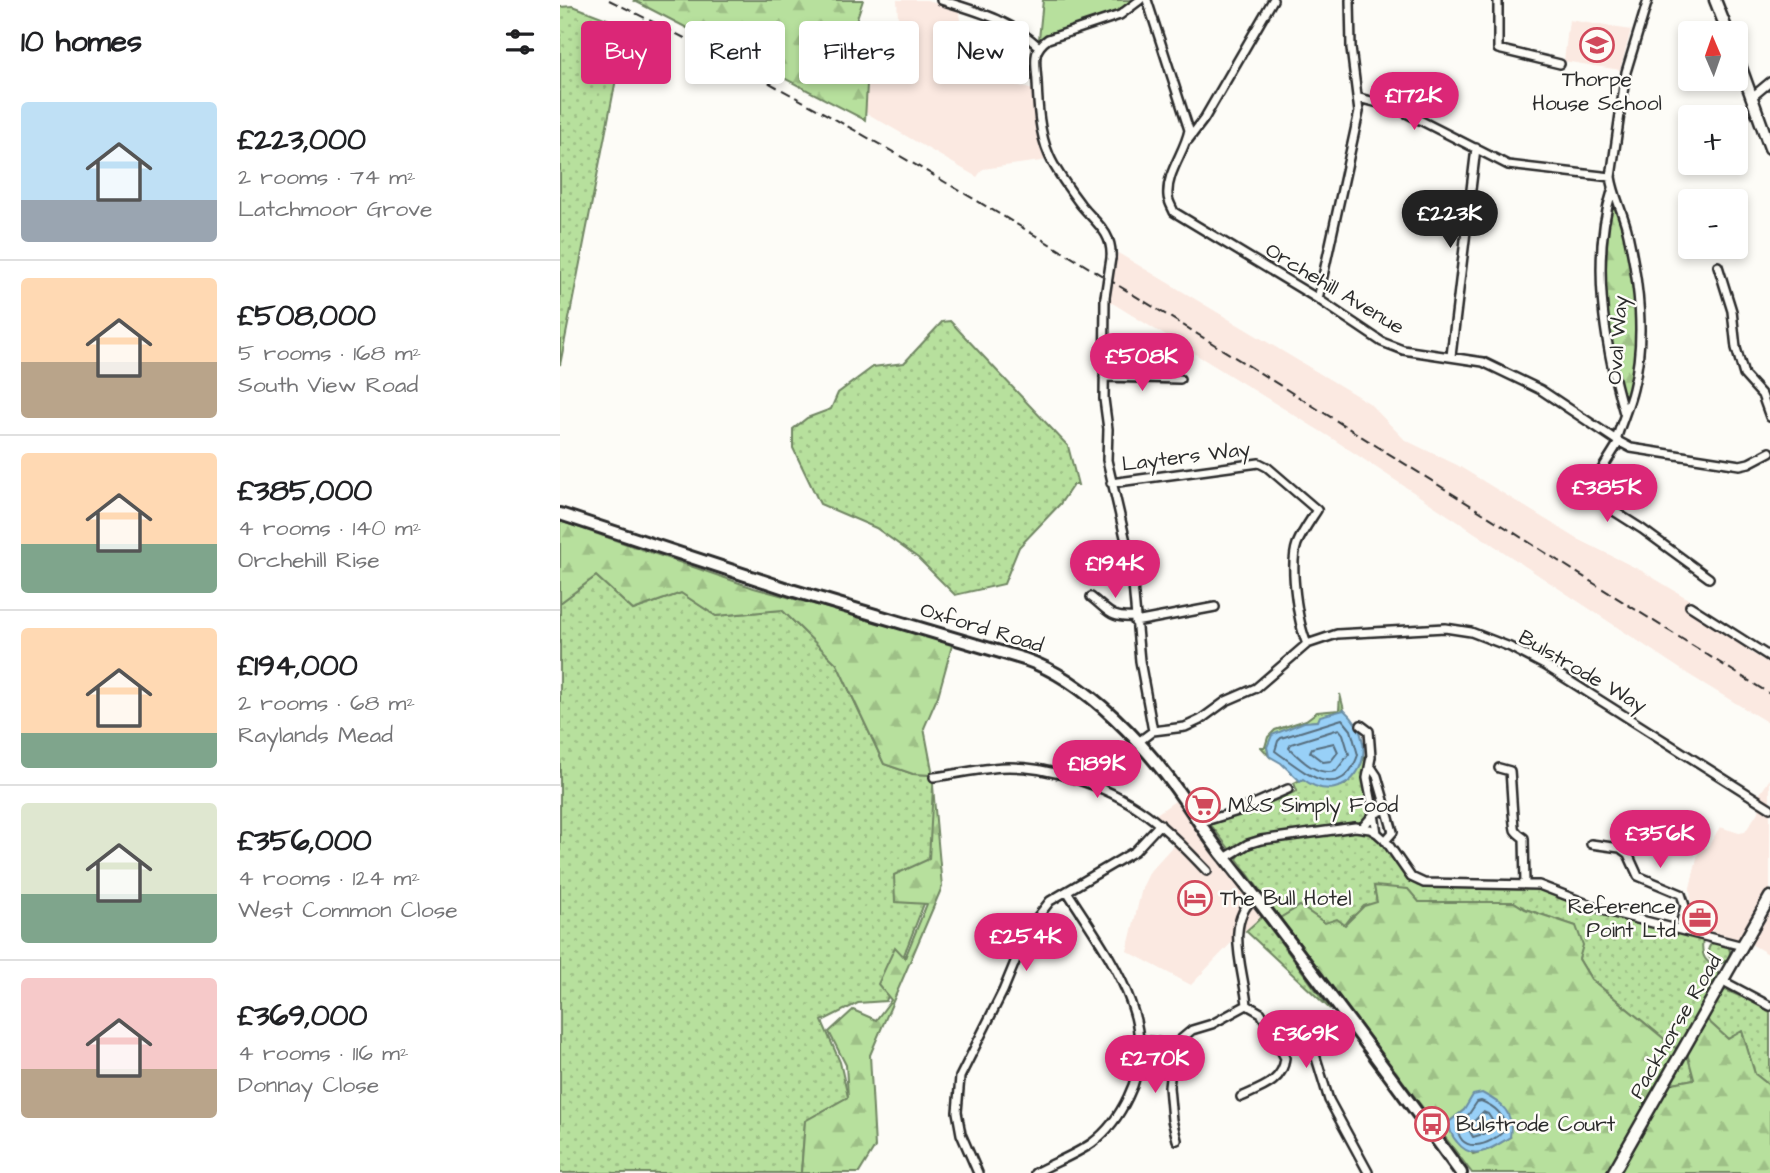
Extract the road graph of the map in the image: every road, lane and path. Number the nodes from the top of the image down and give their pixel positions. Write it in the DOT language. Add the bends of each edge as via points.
graph roads {
  1 [pos="942,0"];
  2 [pos="1140,0"];
  3 [pos="1147,0"];
  4 [pos="1273,0"];
  5 [pos="1350,0"];
  6 [pos="1498,0"];
  7 [pos="1648,0"];
  8 [pos="1715,0"];
  9 [pos="1723,21"];
  10 [pos="1038,46"];
  11 [pos="1560,64"];
  12 [pos="1770,82"];
  13 [pos="1748,86"];
  14 [pos="1359,97"];
  15 [pos="1752,97"];
  16 [pos="1204,119"];
  17 [pos="1187,120"];
  18 [pos="1187,142"];
  19 [pos="1475,148"];
  20 [pos="1770,148"];
  21 [pos="1611,177"];
  22 [pos="1612,188"];
  23 [pos="1718,266"];
  24 [pos="1318,299"];
  25 [pos="1451,356"];
  26 [pos="1104,377"];
  27 [pos="1180,379"];
  28 [pos="1624,414"];
  29 [pos="1770,417"];
  30 [pos="1617,441"];
  31 [pos="1770,452"];
  32 [pos="1111,483"];
  33 [pos="560,514"];
  34 [pos="1709,578"];
  35 [pos="1091,597"];
  36 [pos="1690,606"];
  37 [pos="1215,607"];
  38 [pos="1135,620"];
  39 [pos="1307,644"];
  40 [pos="1770,657"];
  41 [pos="1361,725"];
  42 [pos="1153,731"];
  43 [pos="1137,743"];
  44 [pos="1517,765"];
  45 [pos="1371,767"];
  46 [pos="1499,768"];
  47 [pos="1510,771"];
  48 [pos="934,777"];
  49 [pos="1288,789"];
  50 [pos="1381,793"];
  51 [pos="1371,796"];
  52 [pos="1770,808"];
  53 [pos="1386,809"];
  54 [pos="1374,814"];
  55 [pos="1199,823"];
  56 [pos="1160,824"];
  57 [pos="1362,828"];
  58 [pos="1377,833"];
  59 [pos="1385,841"];
  60 [pos="1591,844"];
  61 [pos="1225,858"];
  62 [pos="1207,871"];
  63 [pos="1525,884"];
  64 [pos="1067,891"];
  65 [pos="1256,896"];
  66 [pos="1770,897"];
  67 [pos="1679,929"];
  68 [pos="1743,946"];
  69 [pos="1723,981"];
  70 [pos="1247,1005"];
  71 [pos="1770,1006"];
  72 [pos="1140,1040"];
  73 [pos="1278,1043"];
  74 [pos="1174,1045"];
  75 [pos="1241,1097"];
  76 [pos="1177,1140"];
  77 [pos="1368,1172"];
  78 [pos="978,1173"];
  79 [pos="1035,1173"];
  80 [pos="1461,1173"];
  81 [pos="1613,1173"];
  1 -- 10 [label="street" via="995,16"];
  2 -- 10 [label="street" via="1120,15"];
  3 -- 17 [label="street, Orchehill Avenue"];
  4 -- 16 [label="street"];
  5 -- 14 [label="street"];
  6 -- 11 [label="street" via="1498,49"];
  7 -- 21 [label="street, Oval Way" via="1626,72"];
  8 -- 9 [label="main road"];
  10 -- 26 [label="street, bridge" via="1038,110 1049,155 1109,237"];
  12 -- 15 [label="street"];
  13 -- 15 [label="main road"];
  14 -- 19 [label="street" via="1394,107"];
  14 -- 24 [label="street" via="1356,132"];
  15 -- 20 [label="main road"];
  16 -- 17 [label="street"];
  16 -- 18 [label="street"];
  17 -- 18 [label="street, Orchehill Avenue"];
  18 -- 24 [label="street, Orchehill Avenue" via="1167,197 1174,212"];
  19 -- 21 [label="street" via="1519,168"];
  19 -- 25 [label="street"];
  21 -- 22 [label="street, Oval Way"];
  22 -- 28 [label="street, Oval Way" via="1603,247 1604,317"];
  22 -- 28 [label="street, Oval Way" via="1627,229 1640,306 1633,388"];
  23 -- 29 [label="street" via="1744,375 1762,395"];
  24 -- 25 [label="street, Orchehill Avenue" via="1382,342"];
  25 -- 30 [label="street, Orchehill Avenue" via="1483,362 1541,390"];
  26 -- 27 [label="street"];
  26 -- 32 [label="street"];
  28 -- 30 [label="street, Oval Way"];
  30 -- 31 [label="street, Orchehill Avenue" via="1740,465"];
  30 -- 34 [label="street, Oval Way" via="1589,490 1590,496"];
  32 -- 38 [label="street" via="1131,563"];
  32 -- 39 [label="street, Layters Way" via="1259,463 1267,467 1317,510 1294,557 1300,628"];
  33 -- 43 [label="main road, Oxford Road" via="1045,666 1079,688"];
  35 -- 38 [label="street" via="1119,619"];
  36 -- 40 [label="street"];
  37 -- 38 [label="street"];
  38 -- 42 [label="street"];
  39 -- 42 [label="street, Bulstrode Way" via="1256,688 1226,701 1200,720"];
  39 -- 52 [label="street, Bulstrode Way" via="1337,634 1445,628 1471,632 1546,666"];
  41 -- 45 [label="street" via="1368,731"];
  42 -- 43 [label="street, Bulstrode Way"];
  43 -- 55 [label="main road, Oxford Road"];
  44 -- 47 [label="street"];
  45 -- 50 [label="street"];
  45 -- 51 [label="street" via="1367,778"];
  46 -- 47 [label="street"];
  47 -- 63 [label="street" via="1513,823 1524,838"];
  48 -- 56 [label="street" via="1006,767 1056,772 1124,797"];
  49 -- 55 [label="street"];
  50 -- 51 [label="street"];
  50 -- 53 [label="street"];
  51 -- 54 [label="street"];
  53 -- 54 [label="street"];
  53 -- 59 [label="street" via="1393,832"];
  54 -- 57 [label="street"];
  54 -- 58 [label="street"];
  55 -- 61 [label="main road, Oxford Road"];
  56 -- 62 [label="street"];
  56 -- 64 [label="street" via="1135,851"];
  57 -- 58 [label="street"];
  57 -- 61 [label="street" via="1261,840"];
  58 -- 59 [label="street"];
  59 -- 63 [label="street" via="1411,877 1424,883"];
  60 -- 67 [label="street" via="1620,848 1638,876 1681,894 1685,905"];
  61 -- 65 [label="main road, Oxford Road"];
  63 -- 67 [label="street"];
  64 -- 72 [label="street" via="1124,984"];
  64 -- 78 [label="street" via="1050,901 1029,928 1003,991 962,1069 957,1112"];
  65 -- 70 [label="street" via="1243,909 1238,932"];
  65 -- 80 [label="main road, Oxford Road"];
  66 -- 68 [label="main road, Packhorse Road"];
  67 -- 68 [label="street"];
  68 -- 69 [label="main road, Packhorse Road"];
  69 -- 71 [label="street"];
  69 -- 81 [label="main road, Packhorse Road"];
  70 -- 73 [label="street" via="1261,1013"];
  70 -- 74 [label="street" via="1192,1030"];
  72 -- 74 [label="street"];
  72 -- 79 [label="street" via="1132,1090 1111,1124 1092,1143"];
  73 -- 75 [label="street" via="1285,1058 1279,1076"];
  73 -- 77 [label="street" via="1302,1041 1313,1048 1329,1100"];
  74 -- 76 [label="street" via="1169,1087"];
}
